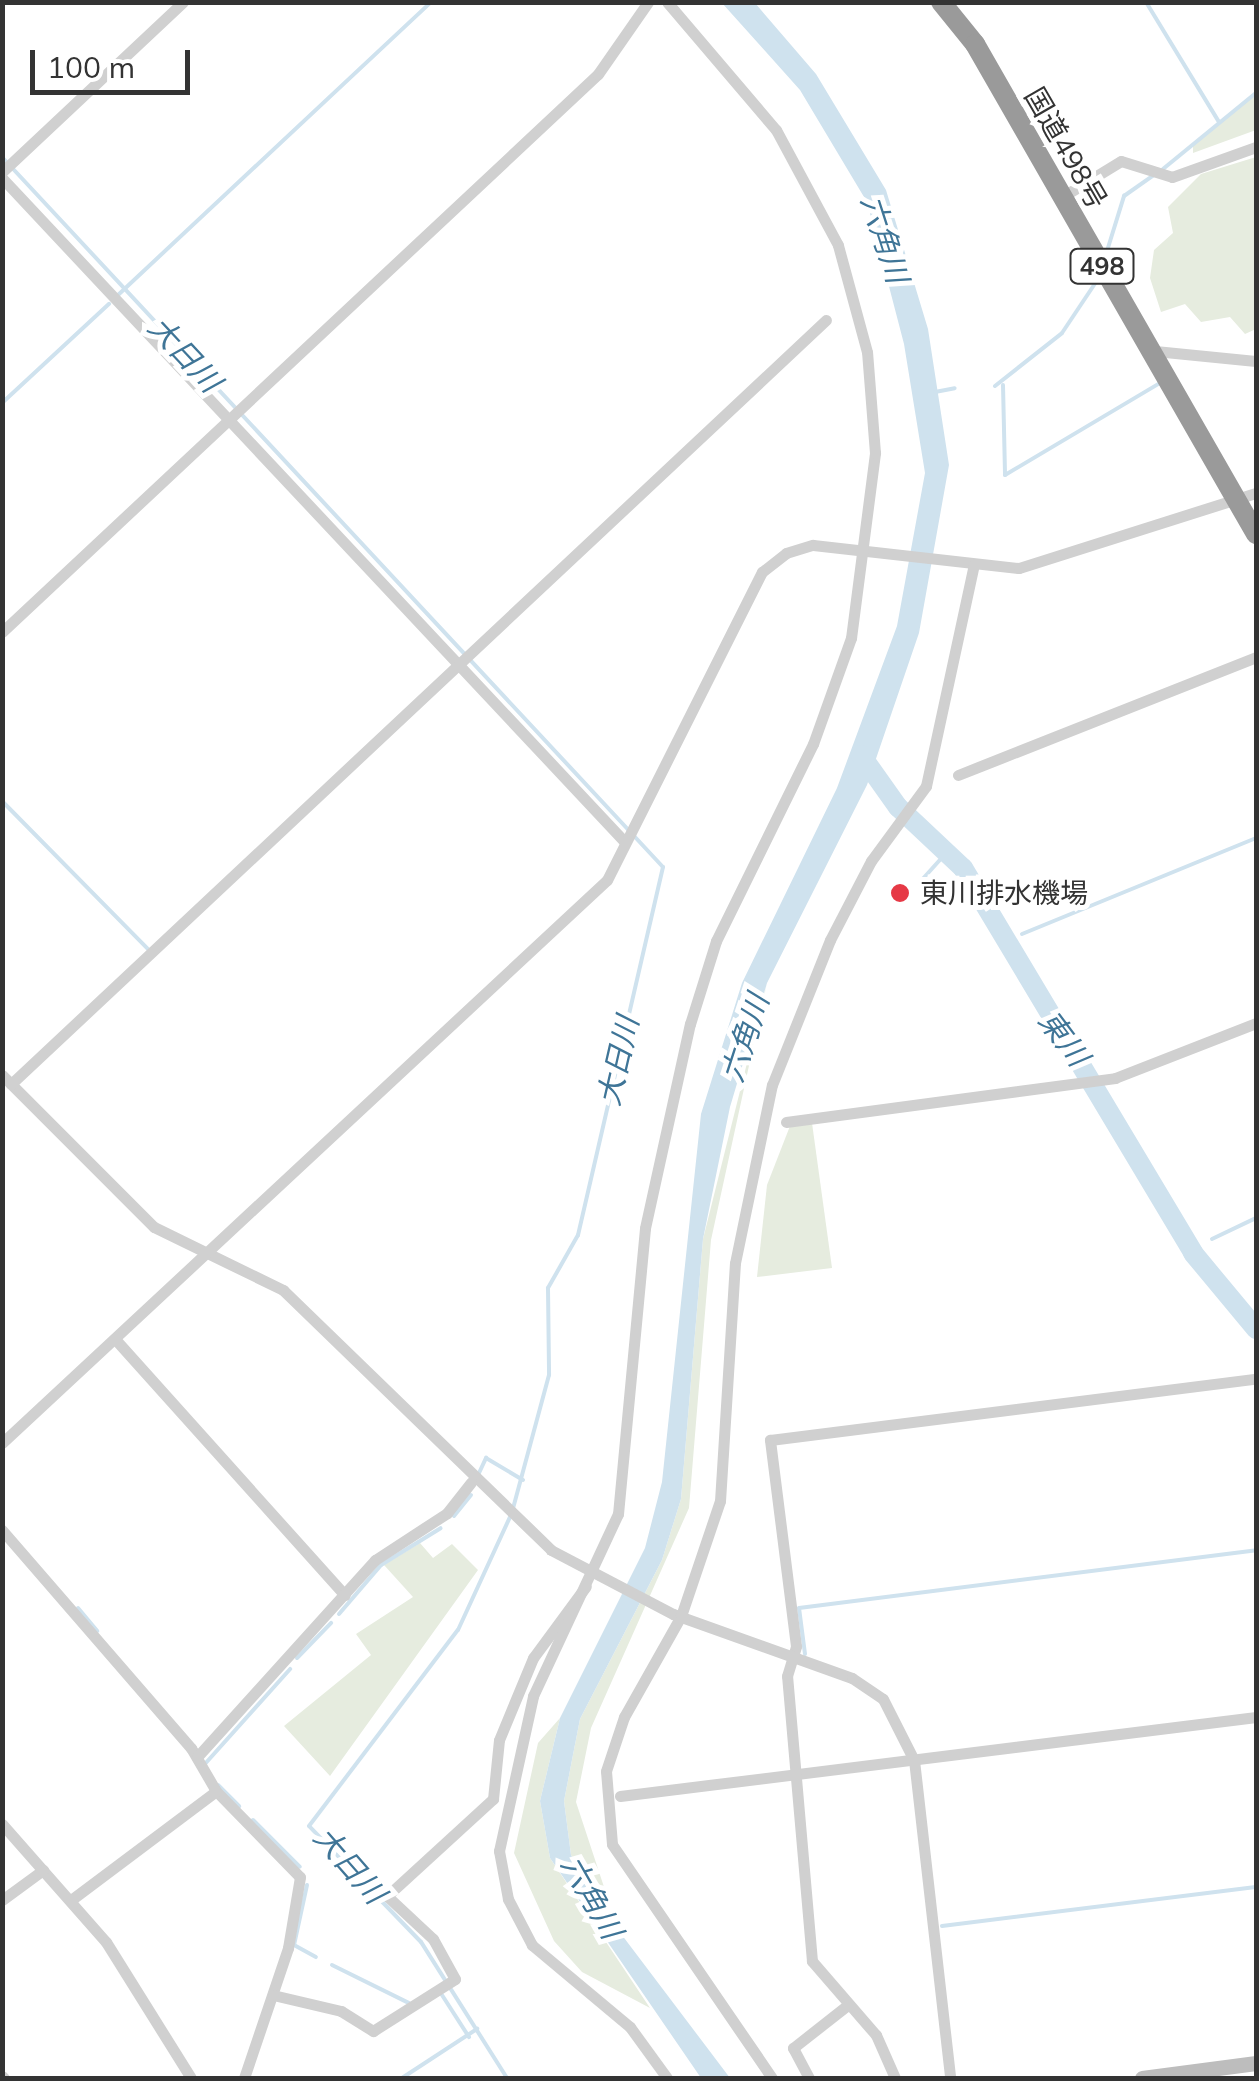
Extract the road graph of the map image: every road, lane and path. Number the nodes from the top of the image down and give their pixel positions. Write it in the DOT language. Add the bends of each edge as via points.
graph roads {
  1 [pos="183,2"];
  2 [pos="648,2"];
  3 [pos="667,2"];
  4 [pos="941,2"];
  5 [pos="1256,147"];
  6 [pos="2,175"];
  7 [pos="1062,197"];
  8 [pos="826,320"];
  9 [pos="1155,352"];
  10 [pos="1256,361"];
  11 [pos="230,420"];
  12 [pos="1247,496"];
  13 [pos="1256,534"];
  14 [pos="870,550"];
  15 [pos="971,563"];
  16 [pos="2,632"];
  17 [pos="1256,657"];
  18 [pos="458,664"];
  19 [pos="958,775"];
  20 [pos="624,841"];
  21 [pos="1256,1023"];
  22 [pos="7,1079"];
  23 [pos="786,1122"];
  24 [pos="208,1251"];
  25 [pos="114,1339"];
  26 [pos="1256,1379"];
  27 [pos="2,1444"];
  28 [pos="471,1482"];
  29 [pos="2,1530"];
  30 [pos="593,1578"];
  31 [pos="345,1594"];
  32 [pos="677,1615"];
  33 [pos="790,1662"];
  34 [pos="1256,1717"];
  35 [pos="197,1757"];
  36 [pos="914,1760"];
  37 [pos="800,1774"];
  38 [pos="216,1791"];
  39 [pos="620,1796"];
  40 [pos="2,1824"];
  41 [pos="43,1870"];
  42 [pos="2,1900"];
  43 [pos="70,1900"];
  44 [pos="273,1995"];
  45 [pos="849,2004"];
  46 [pos="1256,2063"];
  47 [pos="191,2078"];
  48 [pos="244,2078"];
  49 [pos="667,2078"];
  50 [pos="772,2078"];
  51 [pos="809,2078"];
  52 [pos="895,2078"];
  53 [pos="950,2078"];
  54 [pos="1142,2078"];
  1 -- 6 [label="street"];
  2 -- 11 [label="street" via="598,74"];
  3 -- 14 [label="street" via="776,130 838,245 874,409"];
  4 -- 7 [label="highway, 国道498号 / 498"];
  5 -- 7 [label="street" via="1164,174 1121,161"];
  6 -- 11 [label="street"];
  7 -- 9 [label="highway, 国道498号 / 498"];
  8 -- 18 [label="street"];
  9 -- 10 [label="street"];
  9 -- 12 [label="highway, 国道498号 / 498"];
  11 -- 16 [label="street"];
  11 -- 18 [label="street"];
  12 -- 13 [label="highway, 国道498号 / 498"];
  12 -- 15 [label="street" via="1040,566"];
  14 -- 15 [label="street"];
  14 -- 20 [label="street" via="813,544 762,572"];
  14 -- 30 [label="street" via="852,638 813,744 724,923 690,1024 646,1228 622,1499"];
  15 -- 32 [label="street" via="917,802 889,834 830,940 772,1085 733,1280 720,1501"];
  17 -- 19 [label="street"];
  18 -- 20 [label="street"];
  18 -- 22 [label="street"];
  20 -- 24 [label="street" via="607,880"];
  21 -- 23 [label="street" via="1108,1079"];
  22 -- 24 [label="street" via="135,1212"];
  24 -- 25 [label="street"];
  24 -- 28 [label="street" via="282,1290"];
  25 -- 27 [label="street"];
  25 -- 31 [label="street"];
  26 -- 33 [label="street" via="770,1440"];
  28 -- 30 [label="street"];
  28 -- 31 [label="street"];
  29 -- 35 [label="street"];
  30 -- 32 [label="street"];
  30 -- 44 [label="street" via="557,1614 533,1658 499,1740 493,1800 387,1896 433,1939 449,1984 373,2031 340,2011"];
  30 -- 49 [label="street" via="525,1720 498,1865 542,1958 630,2026"];
  31 -- 35 [label="street"];
  32 -- 33 [label="street"];
  32 -- 50 [label="street" via="611,1746 605,1823 628,1874"];
  33 -- 36 [label="street" via="868,1687 894,1712"];
  33 -- 37 [label="street"];
  34 -- 36 [label="street"];
  35 -- 38 [label="street"];
  36 -- 37 [label="street"];
  36 -- 53 [label="street"];
  37 -- 39 [label="street"];
  37 -- 45 [label="street" via="812,1962"];
  38 -- 43 [label="street"];
  38 -- 44 [label="street" via="300,1877"];
  40 -- 41 [label="street"];
  41 -- 42 [label="street"];
  41 -- 43 [label="street"];
  43 -- 47 [label="street"];
  44 -- 48 [label="street"];
  45 -- 51 [label="street" via="793,2048"];
  45 -- 52 [label="street"];
  46 -- 54 [label="main road"];
}
